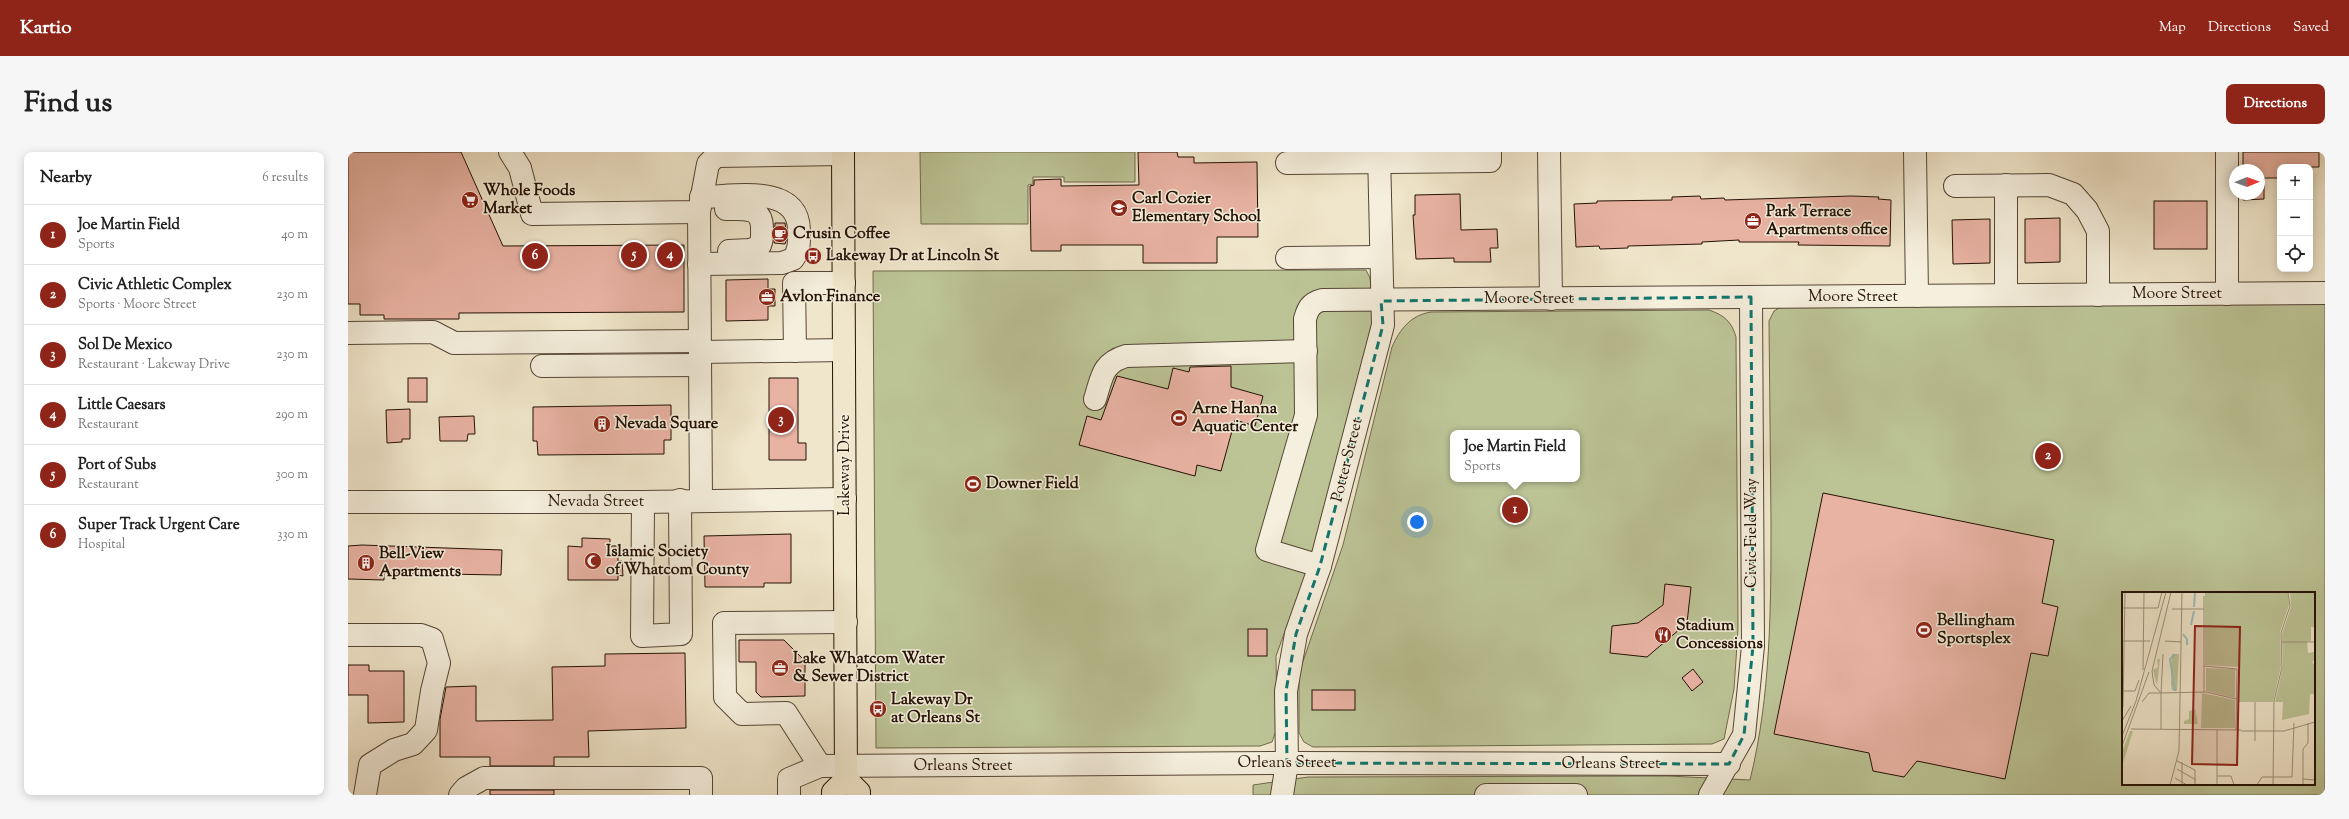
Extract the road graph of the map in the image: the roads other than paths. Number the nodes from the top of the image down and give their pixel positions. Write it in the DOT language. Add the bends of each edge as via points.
graph roads {
  1 [pos="510,152"];
  2 [pos="1490,152"];
  3 [pos="1549,152"];
  4 [pos="1915,152"];
  5 [pos="2227,152"];
  6 [pos="843,153"];
  7 [pos="716,154"];
  8 [pos="1379,157"];
  9 [pos="1287,163"];
  10 [pos="2006,185"];
  11 [pos="1956,186"];
  12 [pos="700,206"];
  13 [pos="1381,257"];
  14 [pos="699,258"];
  15 [pos="1287,258"];
  16 [pos="844,283"];
  17 [pos="2325,293"];
  18 [pos="2227,294"];
  19 [pos="2006,295"];
  20 [pos="2098,295"];
  21 [pos="1917,296"];
  22 [pos="1751,297"];
  23 [pos="1551,299"];
  24 [pos="1382,301"];
  25 [pos="348,333"];
  26 [pos="844,350"];
  27 [pos="795,351"];
  28 [pos="1306,351"];
  29 [pos="700,353"];
  30 [pos="542,366"];
  31 [pos="1095,399"];
  32 [pos="845,499"];
  33 [pos="690,500"];
  34 [pos="348,502"];
  35 [pos="643,502"];
  36 [pos="1320,566"];
  37 [pos="846,622"];
  38 [pos="348,635"];
  39 [pos="1287,763"];
  40 [pos="1729,764"];
  41 [pos="820,766"];
  42 [pos="846,784"];
  43 [pos="366,795"];
  44 [pos="460,795"];
  45 [pos="701,795"];
  46 [pos="789,795"];
  47 [pos="1282,795"];
  48 [pos="1486,795"];
  49 [pos="1576,795"];
  50 [pos="1710,795"];
  1 -- 12 [label="street" via="520,168 532,214"];
  2 -- 8 [label="street" via="1490,161"];
  3 -- 23 [label="street"];
  4 -- 21 [label="street"];
  5 -- 18 [label="street"];
  6 -- 7 [label="street"];
  6 -- 16 [label="main road, Lakeway Drive"];
  7 -- 12 [label="street" via="708,164"];
  8 -- 9 [label="street"];
  8 -- 13 [label="street, Potter Street"];
  10 -- 11 [label="street"];
  10 -- 19 [label="street"];
  10 -- 20 [label="street" via="2059,187 2080,201 2098,231"];
  12 -- 14 [label="street"];
  12 -- 14 [label="street" via="755,211 762,220 762,238 755,250"];
  12 -- 14 [label="street" via="764,196 787,203 798,218 799,248 793,259 782,263"];
  13 -- 15 [label="street"];
  13 -- 24 [label="street, Potter Street"];
  14 -- 29 [label="street"];
  16 -- 26 [label="main road, Lakeway Drive"];
  16 -- 27 [label="street" via="794,283"];
  17 -- 18 [label="street, Moore Street"];
  18 -- 20 [label="street, Moore Street"];
  19 -- 20 [label="street, Moore Street"];
  19 -- 21 [label="street, Moore Street"];
  21 -- 22 [label="street, Moore Street"];
  22 -- 23 [label="street, Moore Street"];
  22 -- 40 [label="street, Civic Field Way" via="1753,646 1744,736"];
  23 -- 24 [label="street, Moore Street"];
  24 -- 28 [label="street, Moore Street" via="1322,300 1313,303 1307,310 1305,319"];
  24 -- 36 [label="street, Potter Street" via="1382,325"];
  25 -- 29 [label="street" via="433,332 454,342"];
  26 -- 27 [label="street"];
  26 -- 32 [label="main road, Lakeway Drive"];
  27 -- 29 [label="street"];
  28 -- 31 [label="street" via="1126,356 1114,360 1105,368"];
  28 -- 36 [label="street" via="1306,415 1267,550"];
  29 -- 30 [label="street"];
  29 -- 33 [label="street"];
  32 -- 33 [label="street, Nevada Street"];
  32 -- 37 [label="main road, Lakeway Drive"];
  33 -- 35 [label="street, Nevada Street"];
  33 -- 35 [label="street" via="681,634 642,636"];
  34 -- 35 [label="street, Nevada Street"];
  36 -- 39 [label="street, Potter Street" via="1293,648 1286,691"];
  37 -- 41 [label="street" via="724,623 725,697 742,714 786,713"];
  37 -- 42 [label="main road, Lakeway Drive"];
  38 -- 43 [label="street" via="421,635 432,639 439,663 426,730 413,744 394,750 370,765"];
  39 -- 40 [label="street, Orleans Street"];
  39 -- 42 [label="street, Orleans Street"];
  39 -- 47 [label="street, Potter Street"];
  40 -- 50 [label="street, Civic Field Way"];
  41 -- 42 [label="street, Orleans Street"];
  41 -- 46 [label="street" via="789,779"];
  44 -- 45 [label="street" via="466,788 484,778 701,778"];
  48 -- 49 [label="street"];
}
